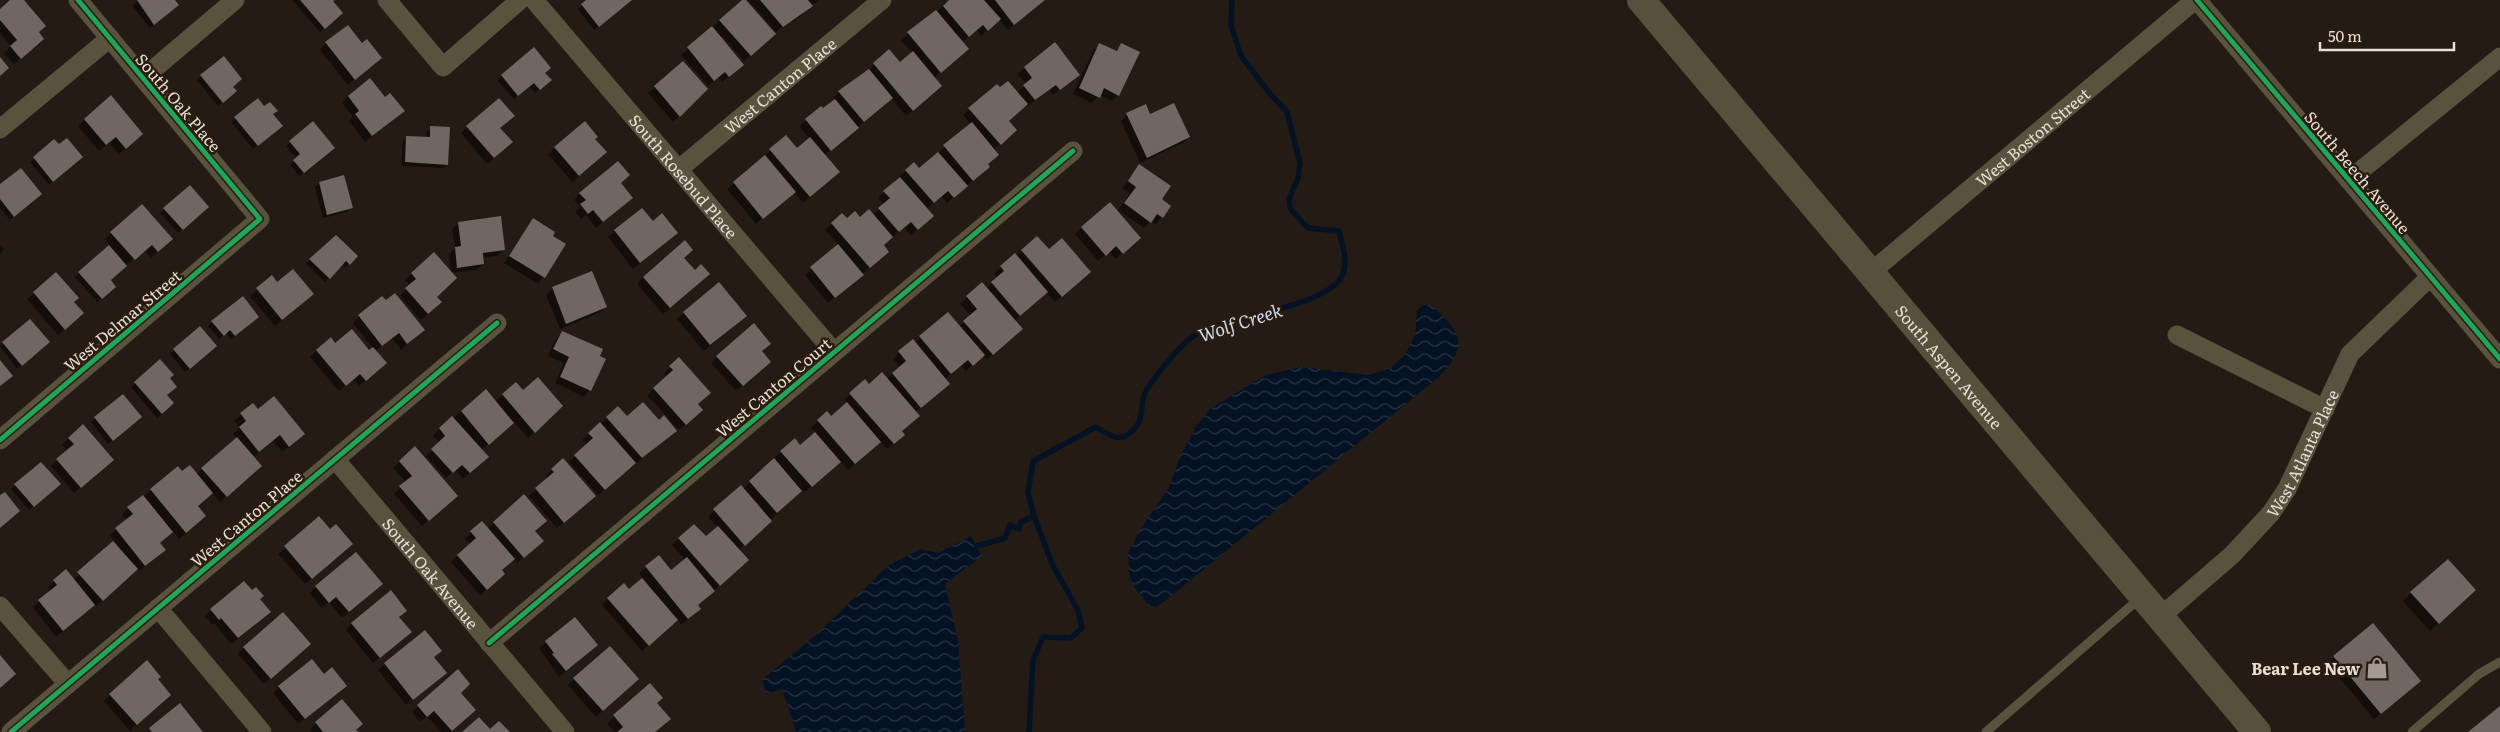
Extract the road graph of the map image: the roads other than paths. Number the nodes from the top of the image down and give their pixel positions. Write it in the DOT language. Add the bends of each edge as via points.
graph roads {
  1 [pos="78,0"];
  2 [pos="235,0"];
  3 [pos="387,0"];
  4 [pos="520,0"];
  5 [pos="534,0"];
  6 [pos="882,0"];
  7 [pos="1641,0"];
  8 [pos="2196,0"];
  9 [pos="110,38"];
  10 [pos="2500,57"];
  11 [pos="143,78"];
  12 [pos="0,129"];
  13 [pos="1073,151"];
  14 [pos="679,169"];
  15 [pos="2348,180"];
  16 [pos="260,219"];
  17 [pos="1870,273"];
  18 [pos="2430,277"];
  19 [pos="498,323"];
  20 [pos="2176,335"];
  21 [pos="834,352"];
  22 [pos="2500,360"];
  23 [pos="2325,409"];
  24 [pos="0,440"];
  25 [pos="335,459"];
  26 [pos="2142,596"];
  27 [pos="0,606"];
  28 [pos="158,608"];
  29 [pos="2160,617"];
  30 [pos="490,643"];
  31 [pos="2500,662"];
  32 [pos="68,684"];
  33 [pos="11,732"];
  34 [pos="262,732"];
  35 [pos="564,732"];
  36 [pos="1986,732"];
  37 [pos="2257,732"];
  38 [pos="2412,732"];
  1 -- 9 [label="street, South Oak Place"];
  2 -- 11 [label="street"];
  3 -- 4 [label="street" via="442,67"];
  5 -- 14 [label="street, South Rosebud Place"];
  6 -- 14 [label="street, West Canton Place"];
  7 -- 17 [label="main road, South Aspen Avenue"];
  8 -- 15 [label="street, South Beech Avenue"];
  8 -- 17 [label="street, West Boston Street"];
  9 -- 11 [label="street, South Oak Place"];
  9 -- 12 [label="street"];
  10 -- 15 [label="street"];
  11 -- 16 [label="street, South Oak Place"];
  13 -- 21 [label="street, West Canton Court"];
  14 -- 21 [label="street, South Rosebud Place"];
  15 -- 18 [label="street, South Beech Avenue"];
  16 -- 24 [label="street, West Delmar Street"];
  17 -- 26 [label="main road, South Aspen Avenue"];
  18 -- 22 [label="street, South Beech Avenue"];
  18 -- 23 [label="street, West Atlanta Place" via="2350,354"];
  19 -- 25 [label="street, West Canton Place"];
  20 -- 23 [label="street"];
  21 -- 30 [label="street, West Canton Court"];
  23 -- 29 [label="street, West Atlanta Place" via="2287,490 2271,514 2232,555"];
  25 -- 28 [label="street, West Canton Place"];
  25 -- 30 [label="street, South Oak Avenue"];
  26 -- 29 [label="main road, South Aspen Avenue"];
  26 -- 36 [label="lane"];
  27 -- 32 [label="street"];
  28 -- 32 [label="street, West Canton Place"];
  28 -- 34 [label="street"];
  29 -- 37 [label="main road, South Aspen Avenue"];
  30 -- 35 [label="street, South Oak Avenue"];
  31 -- 38 [label="lane" via="2479,674"];
  32 -- 33 [label="street, West Canton Place"];
}
